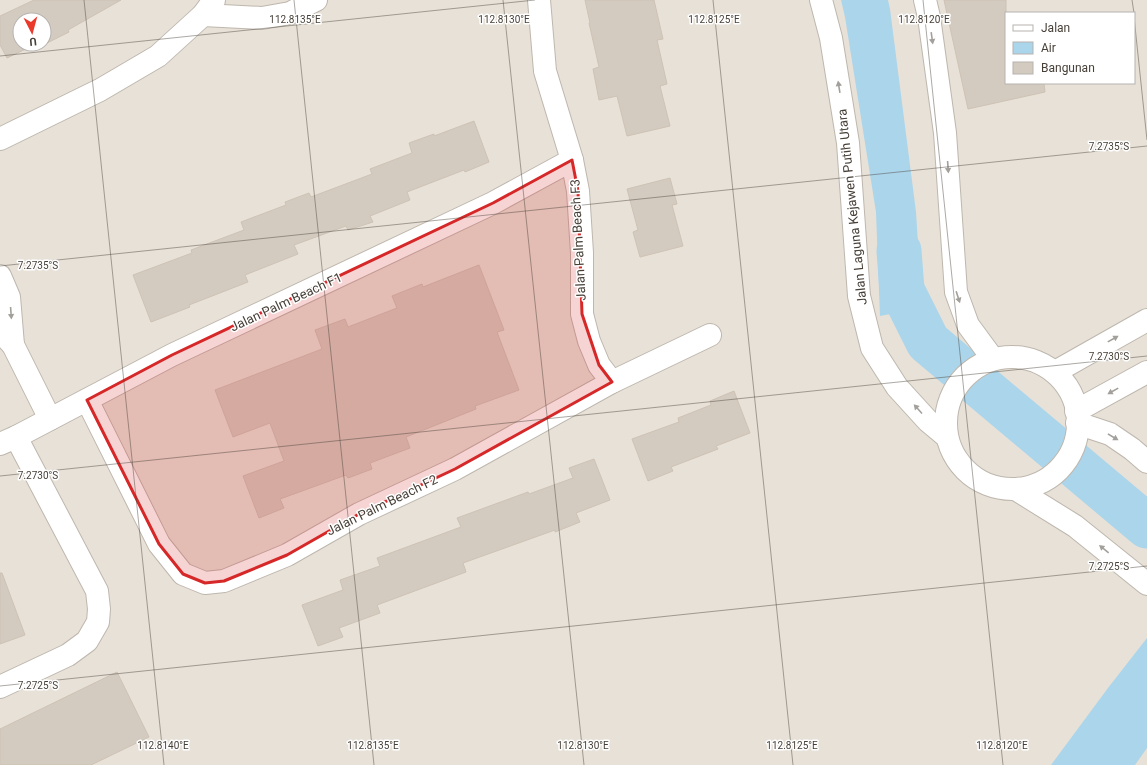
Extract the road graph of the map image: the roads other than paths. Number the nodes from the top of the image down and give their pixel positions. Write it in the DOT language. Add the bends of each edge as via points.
graph roads {
  1 [pos="316,0"];
  2 [pos="539,0"];
  3 [pos="821,0"];
  4 [pos="925,0"];
  5 [pos="208,8"];
  6 [pos="0,139"];
  7 [pos="572,160"];
  8 [pos="0,276"];
  9 [pos="1147,320"];
  10 [pos="710,335"];
  11 [pos="6,338"];
  12 [pos="993,359"];
  13 [pos="1055,372"];
  14 [pos="1147,372"];
  15 [pos="612,382"];
  16 [pos="87,400"];
  17 [pos="1077,417"];
  18 [pos="50,419"];
  19 [pos="946,436"];
  20 [pos="8,441"];
  21 [pos="1147,462"];
  22 [pos="1017,490"];
  23 [pos="1140,579"];
  24 [pos="0,687"];
  1 -- 5 [label="street" via="290,13 262,18"];
  2 -- 7 [label="street, Jalan Palm Beach F3" via="545,71"];
  19 -- 3 [label="street, Jalan Laguna Kejawen Putih Utara, one-way" via="928,421 897,387 872,348 859,296 848,143 831,38"];
  4 -- 12 [label="street, one-way" via="945,133 956,292 968,325"];
  5 -- 6 [label="street" via="158,56 100,90"];
  7 -- 15 [label="street, Jalan Palm Beach F3" via="578,191 582,252 582,314 599,365"];
  7 -- 16 [label="street, Jalan Palm Beach F1" via="493,203 172,355"];
  8 -- 11 [label="street, one-way" via="10,297"];
  13 -- 9 [label="street, one-way"];
  10 -- 15 [label="street, Jalan Palm Beach F2"];
  11 -- 18 [label="street"];
  12 -- 13 [label="street" via="1015,357 1036,361"];
  12 -- 19 [label="street" via="971,370 954,388 946,412"];
  13 -- 17 [label="street" via="1068,391"];
  14 -- 17 [label="street, one-way"];
  15 -- 16 [label="street, Jalan Palm Beach F2" via="455,469 358,514 287,555 224,581 205,583 183,574 159,544"];
  16 -- 18 [label="street, Jalan Palm Beach F1"];
  17 -- 21 [label="street, one-way" via="1110,434"];
  17 -- 22 [label="street" via="1078,436 1070,456 1057,473 1038,485"];
  18 -- 20 [label="street, Jalan Palm Beach F1"];
  19 -- 22 [label="street" via="955,459 971,477 993,487"];
  20 -- 24 [label="street" via="97,591 99,609 98,622 87,641 68,655"];
  23 -- 22 [label="street, one-way" via="1075,526"];
}
